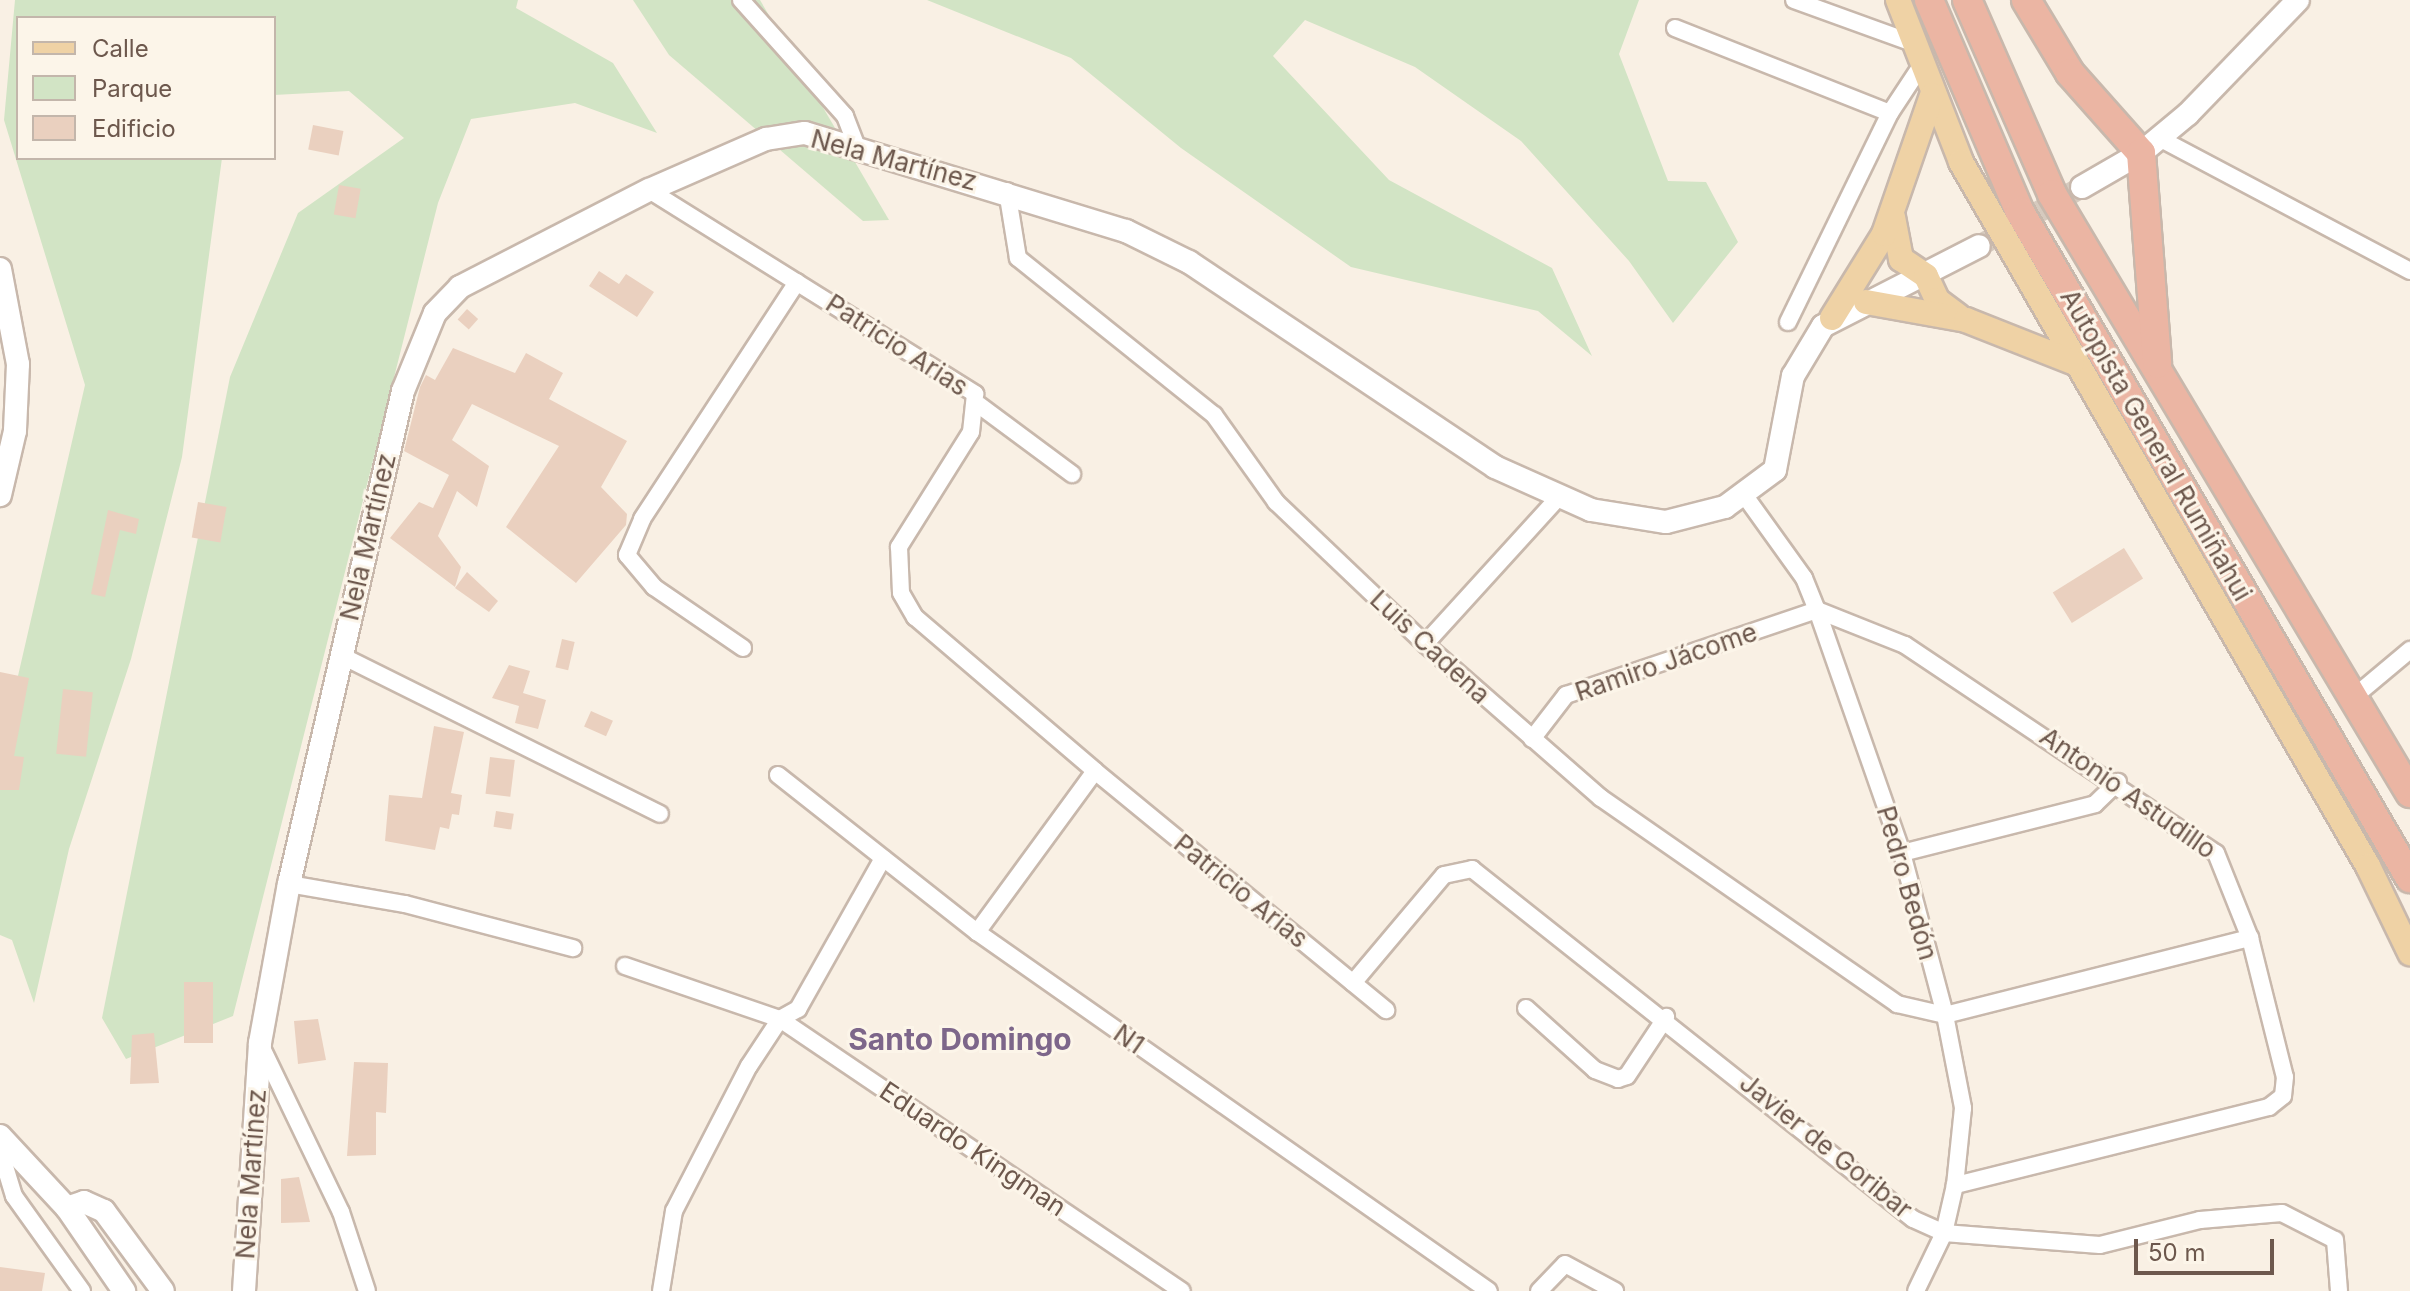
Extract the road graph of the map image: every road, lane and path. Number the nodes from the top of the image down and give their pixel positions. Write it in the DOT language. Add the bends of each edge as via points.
graph roads {
  1 [pos="741,0"];
  2 [pos="1794,0"];
  3 [pos="1898,0"];
  4 [pos="1929,0"];
  5 [pos="1967,0"];
  6 [pos="2026,0"];
  7 [pos="2298,0"];
  8 [pos="1675,28"];
  9 [pos="1917,55"];
  10 [pos="1932,95"];
  11 [pos="1890,113"];
  12 [pos="856,145"];
  13 [pos="2150,146"];
  14 [pos="2082,187"];
  15 [pos="649,190"];
  16 [pos="1007,191"];
  17 [pos="1896,203"];
  18 [pos="1979,246"];
  19 [pos="0,269"];
  20 [pos="2410,271"];
  21 [pos="1926,276"];
  22 [pos="797,282"];
  23 [pos="1866,302"];
  24 [pos="1832,318"];
  25 [pos="1966,320"];
  26 [pos="1788,322"];
  27 [pos="2072,362"];
  28 [pos="2157,372"];
  29 [pos="979,405"];
  30 [pos="1072,474"];
  31 [pos="0,495"];
  32 [pos="1745,496"];
  33 [pos="1557,499"];
  34 [pos="1817,610"];
  35 [pos="1425,644"];
  36 [pos="743,648"];
  37 [pos="2410,650"];
  38 [pos="340,655"];
  39 [pos="2355,696"];
  40 [pos="1532,739"];
  41 [pos="1095,771"];
  42 [pos="778,775"];
  43 [pos="2118,782"];
  44 [pos="2410,793"];
  45 [pos="660,814"];
  46 [pos="1902,853"];
  47 [pos="883,858"];
  48 [pos="2410,878"];
  49 [pos="289,884"];
  50 [pos="977,932"];
  51 [pos="2250,938"];
  52 [pos="573,948"];
  53 [pos="2410,953"];
  54 [pos="625,966"];
  55 [pos="1353,983"];
  56 [pos="1526,1008"];
  57 [pos="1386,1010"];
  58 [pos="1945,1015"];
  59 [pos="1666,1017"];
  60 [pos="780,1019"];
  61 [pos="260,1043"];
  62 [pos="0,1136"];
  63 [pos="0,1150"];
  64 [pos="1955,1185"];
  65 [pos="67,1208"];
  66 [pos="1944,1233"];
  67 [pos="663,1290"];
  68 [pos="82,1291"];
  69 [pos="124,1291"];
  70 [pos="163,1291"];
  71 [pos="244,1291"];
  72 [pos="367,1291"];
  73 [pos="1182,1291"];
  74 [pos="1489,1291"];
  75 [pos="1539,1291"];
  76 [pos="1615,1291"];
  77 [pos="1916,1291"];
  78 [pos="2339,1291"];
  1 -- 12 [label="street" via="845,116"];
  2 -- 9 [label="street"];
  3 -- 9 [label="main road"];
  4 -- 48 [label="highway, Autopista General Rumiñahui" via="2020,212"];
  5 -- 28 [label="highway, Autopista General Rumiñahui" via="2052,194"];
  6 -- 13 [label="highway" via="2070,73"];
  7 -- 13 [label="main road"];
  8 -- 11 [label="street"];
  9 -- 10 [label="main road"];
  9 -- 11 [label="street"];
  10 -- 17 [label="main road"];
  10 -- 27 [label="main road"];
  11 -- 26 [label="street"];
  12 -- 15 [label="main road, Nela Martínez" via="805,133 766,139"];
  12 -- 16 [label="main road, Nela Martínez"];
  13 -- 14 [label="main road"];
  13 -- 20 [label="street"];
  13 -- 28 [label="highway"];
  15 -- 22 [label="street, Patricio Arias"];
  15 -- 38 [label="main road, Nela Martínez" via="460,287 435,313 403,391"];
  16 -- 33 [label="main road, Nela Martínez" via="1126,231 1189,262 1495,467"];
  16 -- 35 [label="street, Luis Cadena" via="1018,258 1214,415 1276,502"];
  17 -- 21 [label="main road" via="1897,252"];
  17 -- 24 [label="main road" via="1869,264"];
  18 -- 21 [label="main road, Nela Martínez"];
  19 -- 31 [label="main road" via="18,364 15,431"];
  21 -- 23 [label="main road, Nela Martínez"];
  21 -- 25 [label="main road" via="1937,300"];
  22 -- 29 [label="street, Patricio Arias" via="964,384"];
  22 -- 36 [label="street" via="642,519 627,555 654,587"];
  23 -- 24 [label="main road, Nela Martínez"];
  23 -- 25 [label="main road"];
  24 -- 32 [label="main road, Nela Martínez" via="1805,347 1793,376 1779,462"];
  25 -- 27 [label="main road"];
  27 -- 53 [label="main road" via="2368,866"];
  28 -- 39 [label="highway, Autopista General Rumiñahui"];
  29 -- 30 [label="street"];
  29 -- 41 [label="street, Patricio Arias" via="971,432 899,547 901,593 915,617"];
  32 -- 33 [label="main road, Nela Martínez" via="1705,515 1666,522"];
  32 -- 34 [label="street, Pedro Bedón" via="1804,578"];
  33 -- 35 [label="street"];
  34 -- 40 [label="street, Ramiro Jácome" via="1566,695"];
  34 -- 43 [label="street, Antonio Astudillo" via="1905,645"];
  34 -- 46 [label="street, Pedro Bedón"];
  35 -- 40 [label="street, Luis Cadena"];
  37 -- 39 [label="street"];
  38 -- 45 [label="street"];
  38 -- 49 [label="main road, Nela Martínez"];
  39 -- 44 [label="highway, Autopista General Rumiñahui"];
  40 -- 58 [label="street, Luis Cadena" via="1601,798 1897,1004"];
  41 -- 50 [label="street"];
  41 -- 55 [label="street, Patricio Arias"];
  42 -- 47 [label="street, N1"];
  43 -- 46 [label="street" via="2095,804"];
  43 -- 51 [label="street, Antonio Astudillo" via="2216,853"];
  46 -- 58 [label="street, Pedro Bedón"];
  47 -- 50 [label="street, N1"];
  47 -- 60 [label="street" via="798,1009"];
  49 -- 52 [label="street" via="405,904"];
  49 -- 61 [label="main road, Nela Martínez"];
  50 -- 74 [label="street, N1"];
  51 -- 58 [label="street"];
  51 -- 64 [label="street, Antonio Astudillo" via="2285,1077 2283,1096 2269,1107"];
  54 -- 60 [label="street, Eduardo Kingman"];
  55 -- 57 [label="street, Patricio Arias"];
  55 -- 59 [label="street, Javier de Goribar" via="1431,888 1463,867"];
  56 -- 59 [label="street" via="1595,1070 1618,1079 1627,1076"];
  58 -- 64 [label="street, Pedro Bedón" via="1963,1108"];
  59 -- 66 [label="street, Javier de Goribar" via="1913,1219"];
  60 -- 67 [label="street" via="674,1211"];
  60 -- 73 [label="street, Eduardo Kingman"];
  61 -- 71 [label="main road, Nela Martínez"];
  61 -- 72 [label="street" via="341,1212"];
  62 -- 65 [label="main road"];
  63 -- 68 [label="street" via="14,1196"];
  64 -- 66 [label="street, Pedro Bedón"];
  65 -- 69 [label="main road"];
  65 -- 70 [label="main road" via="84,1202 104,1211"];
  66 -- 77 [label="street, Pedro Bedón"];
  66 -- 78 [label="street, Javier de Goribar" via="2100,1245 2200,1220 2282,1213 2335,1240 2343,1264"];
  75 -- 76 [label="street" via="1565,1264"];
}
